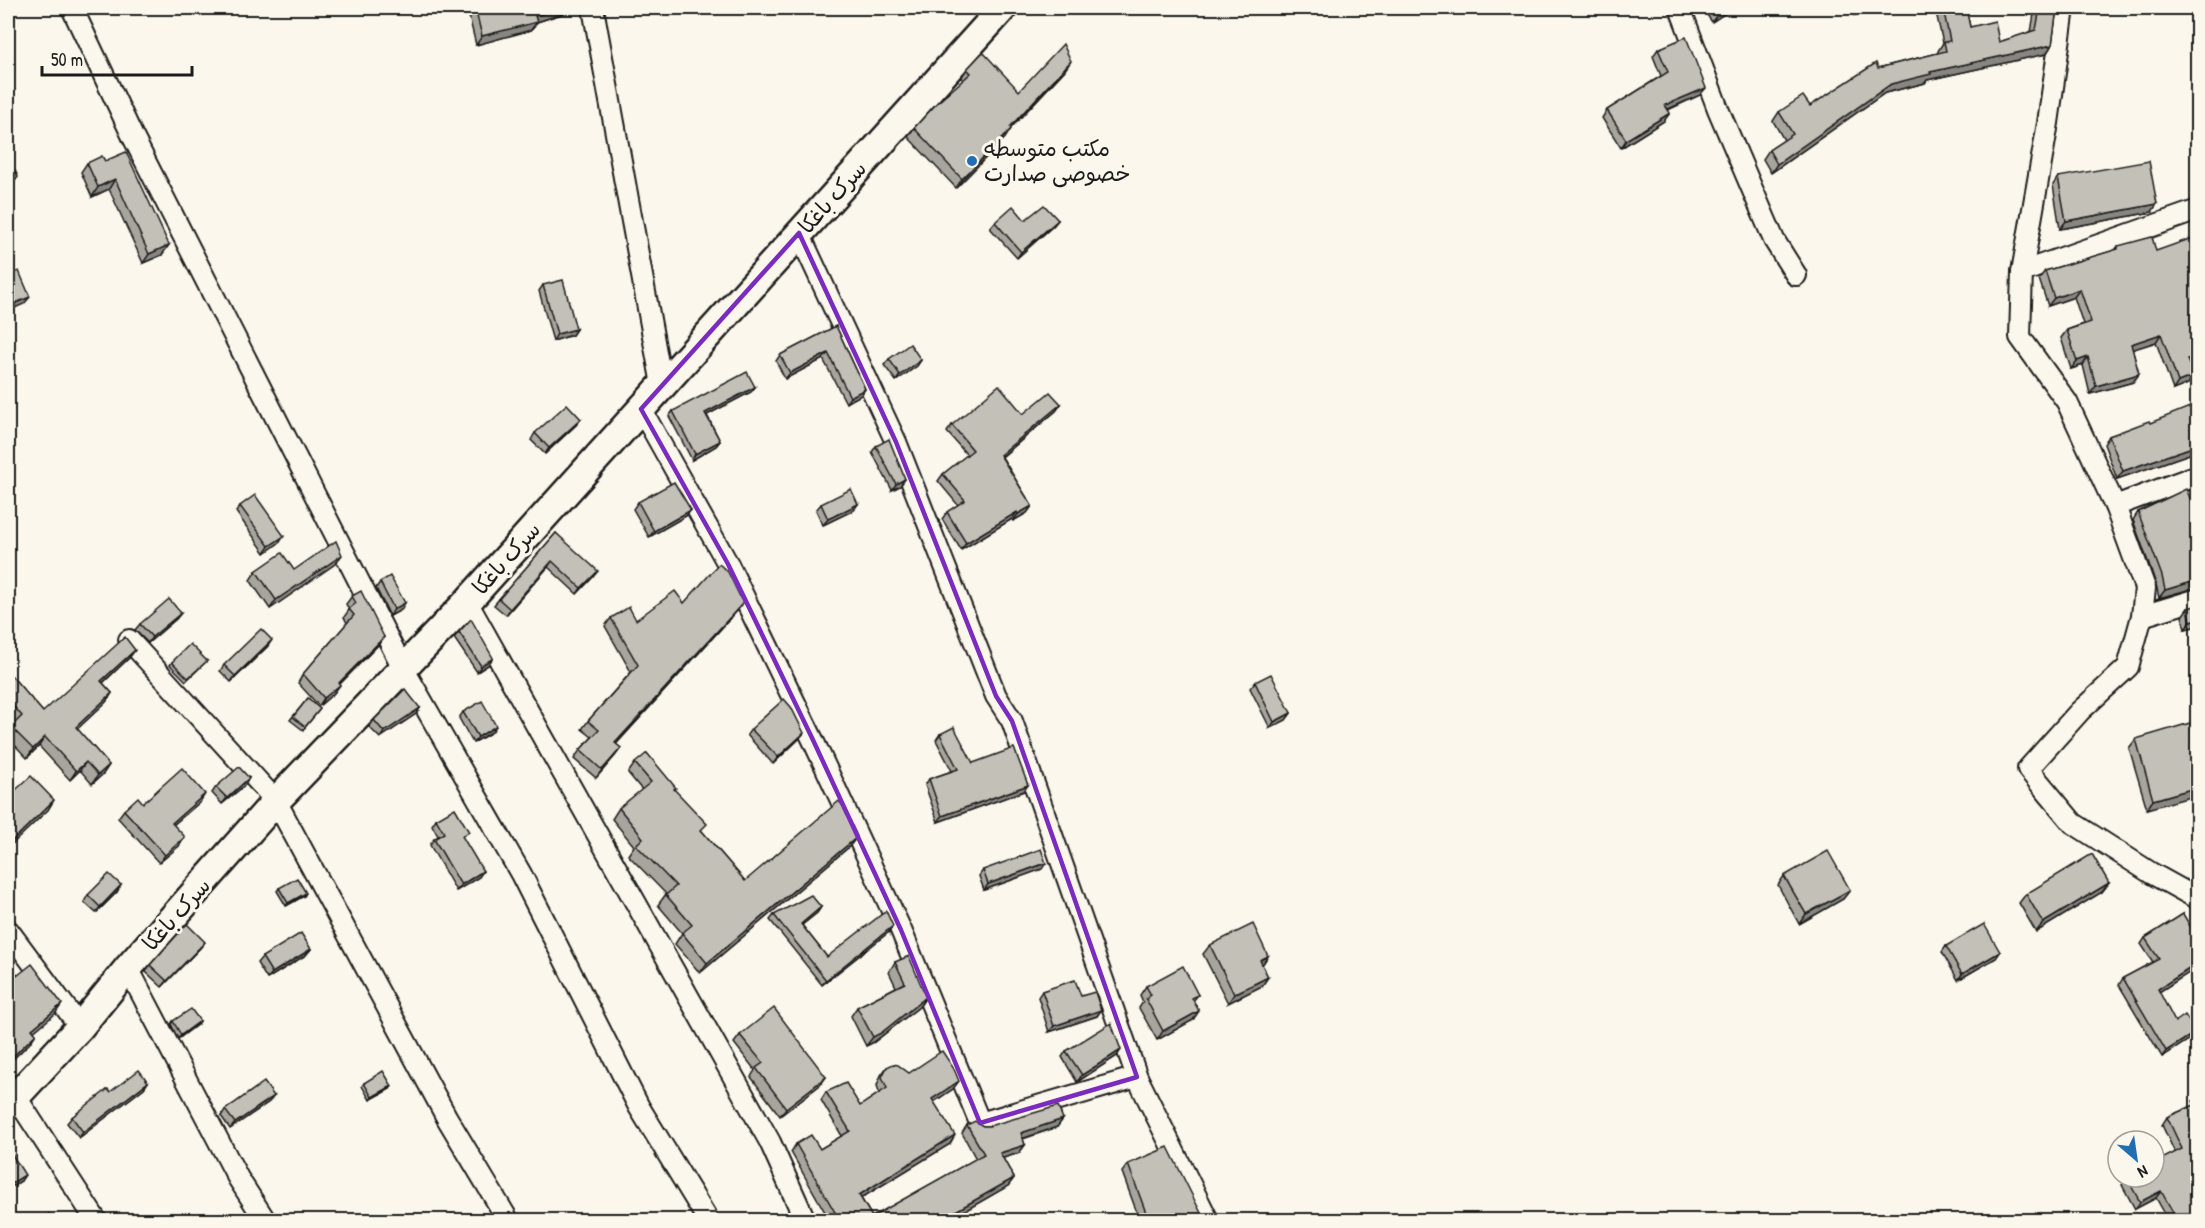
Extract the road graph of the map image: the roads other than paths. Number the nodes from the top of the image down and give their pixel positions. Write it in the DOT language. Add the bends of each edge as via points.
graph roads {
  1 [pos="72,8"];
  2 [pos="593,8"];
  3 [pos="1003,8"];
  4 [pos="1680,8"];
  5 [pos="2064,8"];
  6 [pos="2198,210"];
  7 [pos="799,233"];
  8 [pos="2022,272"];
  9 [pos="1796,275"];
  10 [pos="662,385"];
  11 [pos="641,409"];
  12 [pos="2198,476"];
  13 [pos="2115,506"];
  14 [pos="2198,599"];
  15 [pos="467,602"];
  16 [pos="2142,616"];
  17 [pos="129,640"];
  18 [pos="403,668"];
  19 [pos="276,801"];
  20 [pos="2198,899"];
  21 [pos="8,930"];
  22 [pos="128,968"];
  23 [pos="80,1027"];
  24 [pos="1137,1077"];
  25 [pos="12,1101"];
  26 [pos="96,1221"];
  27 [pos="265,1221"];
  28 [pos="508,1221"];
  29 [pos="708,1221"];
  30 [pos="805,1221"];
  31 [pos="1208,1221"];
  1 -- 18 [label="street"];
  2 -- 10 [label="street"];
  3 -- 7 [label="street, سرک باغکا"];
  4 -- 9 [label="street" via="1774,240"];
  5 -- 8 [label="street"];
  6 -- 8 [label="street"];
  7 -- 10 [label="street, سرک باغکا"];
  7 -- 24 [label="street" via="896,442 996,696 1011,721"];
  8 -- 13 [label="street" via="2020,337 2067,402"];
  10 -- 11 [label="street, سرک باغکا"];
  11 -- 15 [label="street, سرک باغکا"];
  11 -- 24 [label="street" via="728,564 813,740 901,930 980,1123"];
  12 -- 13 [label="street"];
  13 -- 16 [label="street" via="2145,588"];
  14 -- 16 [label="street"];
  15 -- 18 [label="street, سرک باغکا"];
  15 -- 30 [label="street" via="770,1142"];
  16 -- 20 [label="street" via="2128,667 2080,711 2028,769 2073,823"];
  17 -- 19 [label="street"];
  18 -- 19 [label="street, سرک باغکا"];
  18 -- 29 [label="street" via="521,874 639,1107"];
  19 -- 22 [label="street, سرک باغکا"];
  19 -- 28 [label="street" via="447,1118"];
  21 -- 23 [label="street"];
  22 -- 23 [label="street, سرک باغکا"];
  22 -- 27 [label="street" via="238,1178"];
  23 -- 25 [label="street, سرک باغکا"];
  24 -- 31 [label="street"];
  25 -- 26 [label="street"];
}
